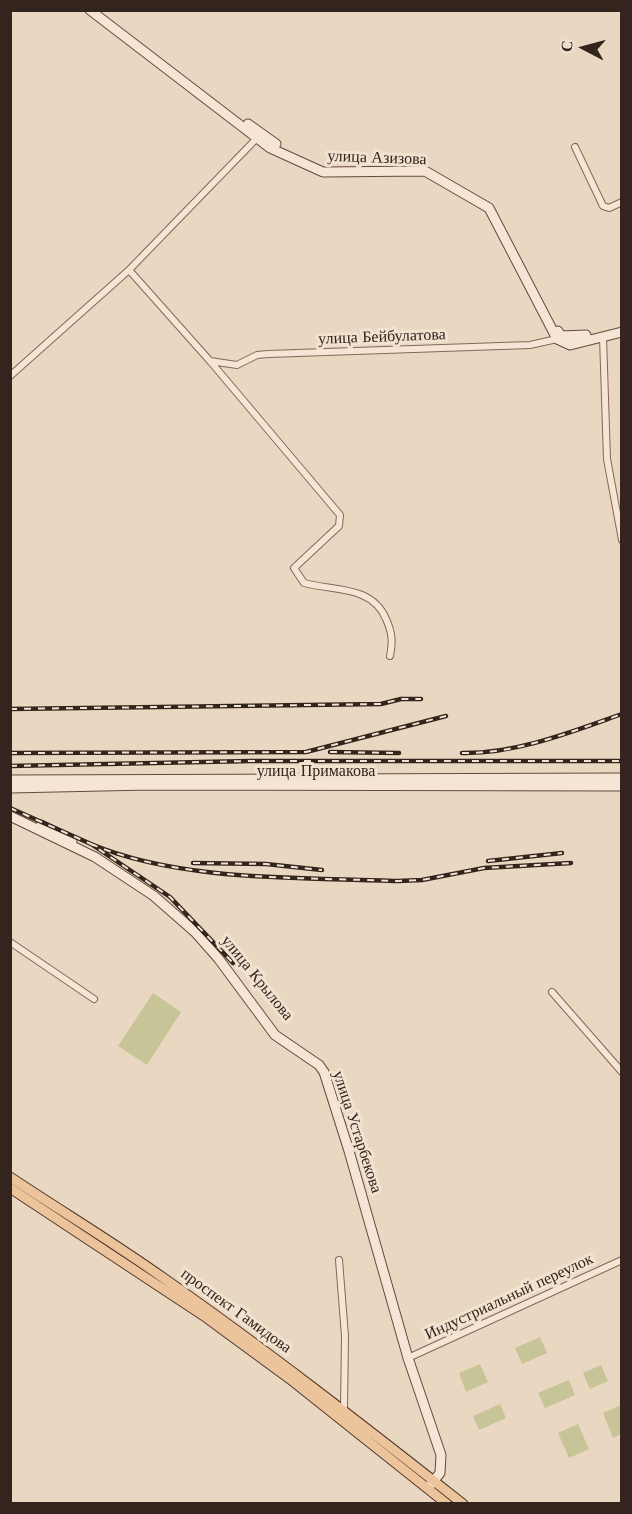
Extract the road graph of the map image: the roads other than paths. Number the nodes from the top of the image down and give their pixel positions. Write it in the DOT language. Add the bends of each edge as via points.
graph roads {
  1 [pos="90,10"];
  2 [pos="98,10"];
  3 [pos="259,137"];
  4 [pos="575,147"];
  5 [pos="621,202"];
  6 [pos="129,270"];
  7 [pos="621,330"];
  8 [pos="603,337"];
  9 [pos="557,339"];
  10 [pos="210,361"];
  11 [pos="10,376"];
  12 [pos="621,540"];
  13 [pos="390,656"];
  14 [pos="621,778"];
  15 [pos="10,780"];
  16 [pos="621,786"];
  17 [pos="10,788"];
  18 [pos="10,814"];
  19 [pos="10,942"];
  20 [pos="552,992"];
  21 [pos="94,999"];
  22 [pos="621,1072"];
  23 [pos="10,1177"];
  24 [pos="10,1188"];
  25 [pos="339,1260"];
  26 [pos="621,1260"];
  27 [pos="409,1358"];
  28 [pos="344,1409"];
  29 [pos="432,1485"];
  30 [pos="447,1503"];
  31 [pos="463,1503"];
  1 -- 3 [label="main road, улица Азизова"];
  2 -- 3 [label="main road, улица Азизова"];
  3 -- 6 [label="street"];
  3 -- 7 [label="main road, улица Азизова" via="329,168 424,167 446,176 493,207 561,336"];
  3 -- 9 [label="main road, улица Азизова" via="323,172 425,171 489,208"];
  4 -- 5 [label="street" via="603,206 609,208"];
  6 -- 10 [label="street"];
  6 -- 11 [label="street"];
  7 -- 8 [label="main road, улица Азизова"];
  8 -- 9 [label="main road, улица Азизова" via="570,345"];
  8 -- 12 [label="street" via="607,459"];
  9 -- 10 [label="street, улица Бейбулатова" via="530,345 257,355 232,365"];
  10 -- 13 [label="street" via="340,515 339,526 294,568 303,583 345,588 373,600 392,631"];
  14 -- 15 [label="main road, улица Примакова"];
  16 -- 17 [label="main road, улица Примакова"];
  18 -- 27 [label="main road, улица Крылова" via="96,854 169,903 232,969 274,1028 320,1058 328,1068"];
  19 -- 21 [label="street"];
  20 -- 22 [label="street"];
  23 -- 28 [label="main road, проспект Гамидова" via="160,1275"];
  24 -- 29 [label="main road, проспект Гамидова" via="207,1318"];
  25 -- 28 [label="street" via="345,1336"];
  26 -- 27 [label="street, Индустриальный переулок"];
  27 -- 29 [label="main road, улица Крылова" via="442,1455 441,1473"];
  28 -- 29 [label="main road, проспект Гамидова"];
  29 -- 30 [label="main road, проспект Гамидова"];
  29 -- 31 [label="main road, проспект Гамидова"];
}
